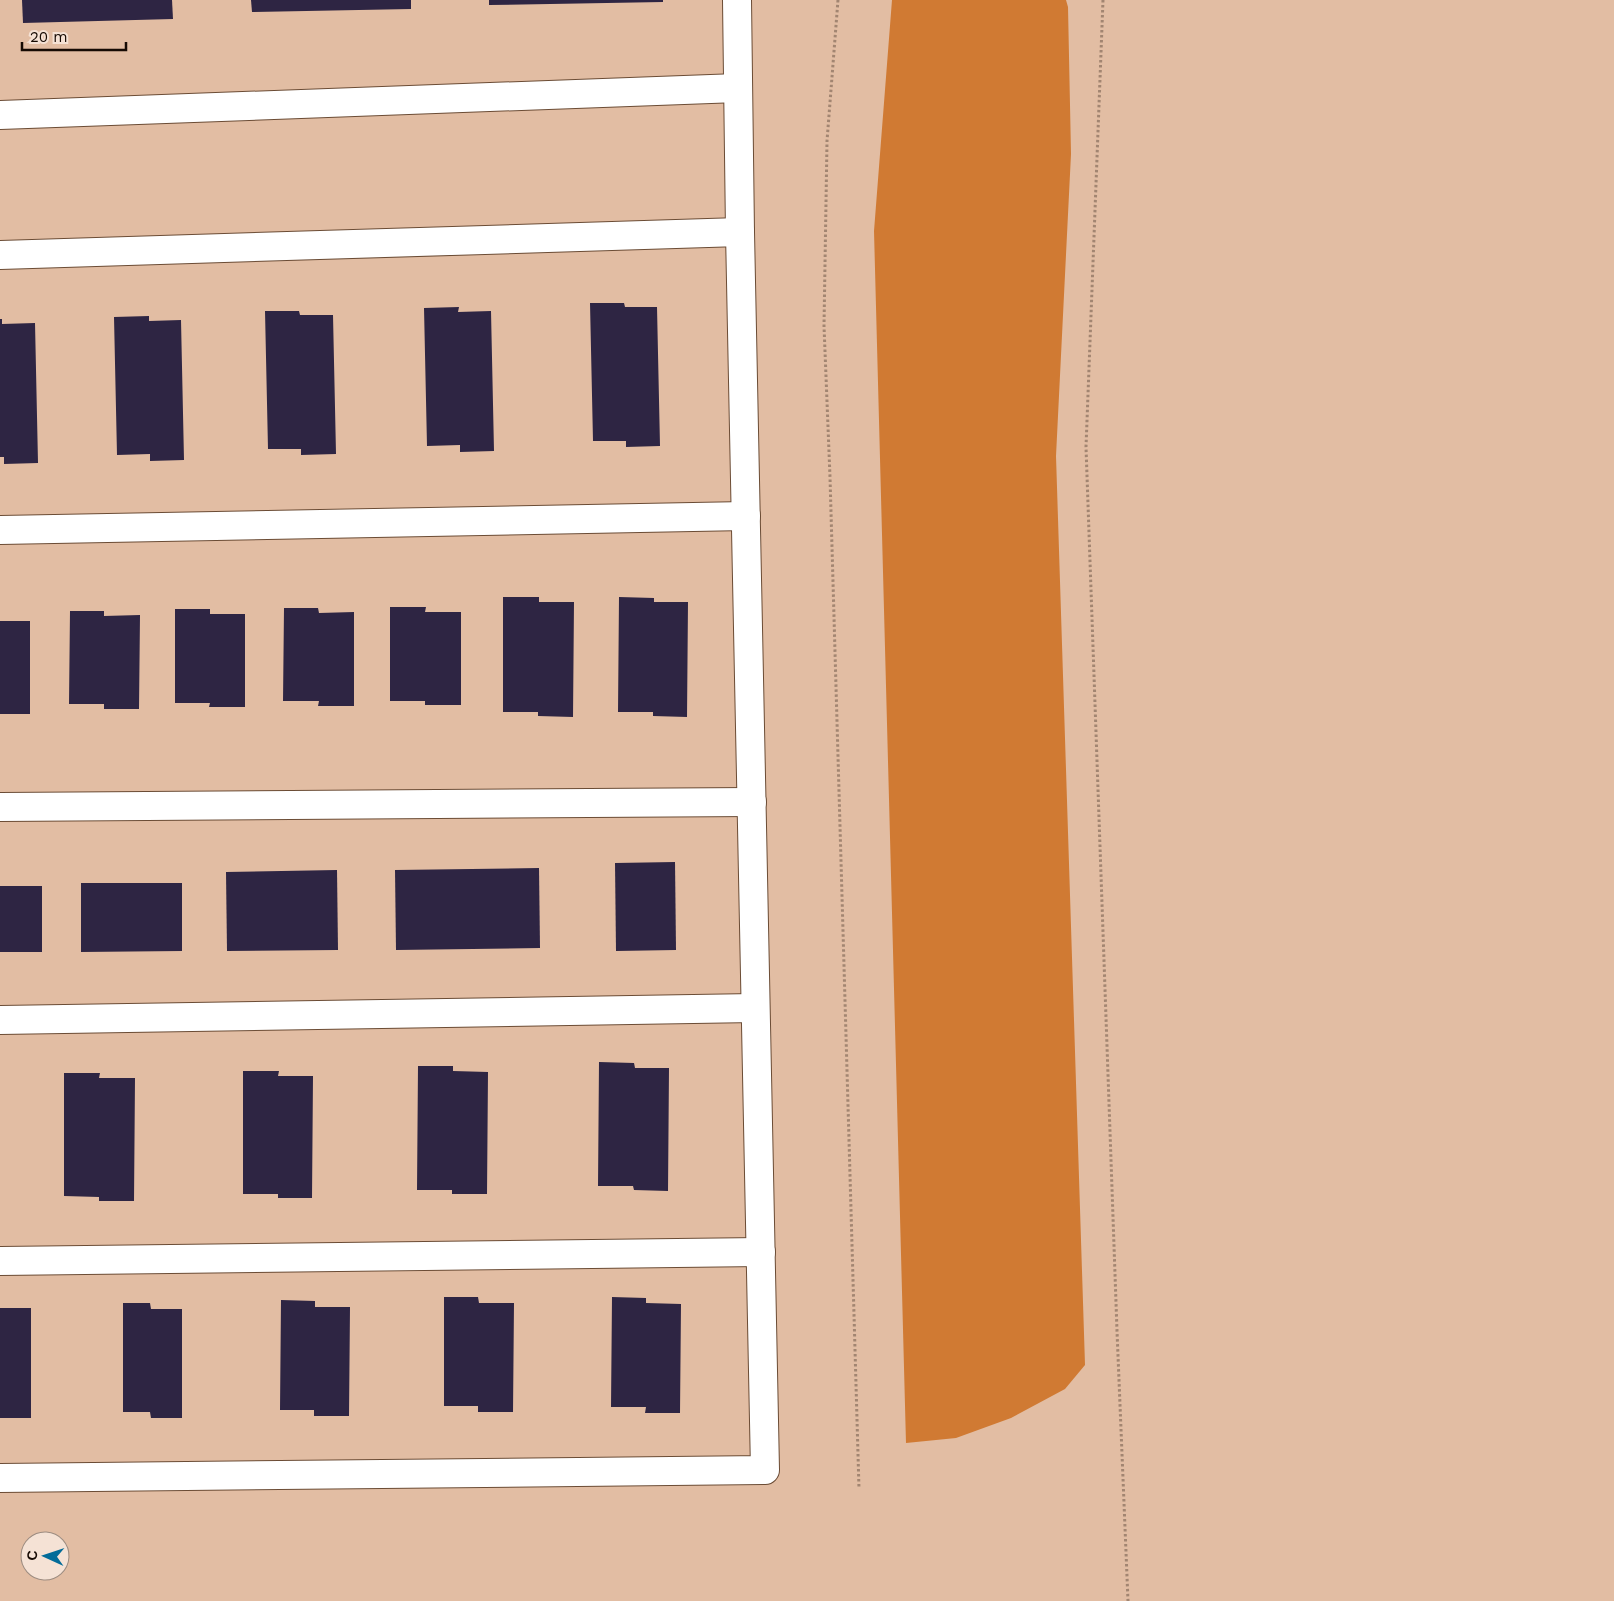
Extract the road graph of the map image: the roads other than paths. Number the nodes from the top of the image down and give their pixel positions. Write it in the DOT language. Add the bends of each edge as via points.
graph roads {
  1 [pos="737,0"];
  2 [pos="738,88"];
  3 [pos="0,115"];
  4 [pos="740,232"];
  5 [pos="0,255"];
  6 [pos="746,516"];
  7 [pos="0,530"];
  8 [pos="752,802"];
  9 [pos="0,807"];
  10 [pos="755,1008"];
  11 [pos="0,1020"];
  12 [pos="761,1252"];
  13 [pos="0,1260"];
  14 [pos="0,1478"];
  1 -- 2 [label="street"];
  2 -- 3 [label="street"];
  2 -- 4 [label="street"];
  4 -- 5 [label="street"];
  4 -- 6 [label="street"];
  6 -- 7 [label="street"];
  6 -- 8 [label="street"];
  8 -- 9 [label="street"];
  8 -- 10 [label="street"];
  10 -- 11 [label="street"];
  10 -- 12 [label="street"];
  12 -- 13 [label="street"];
  12 -- 14 [label="street" via="765,1470"];
}
